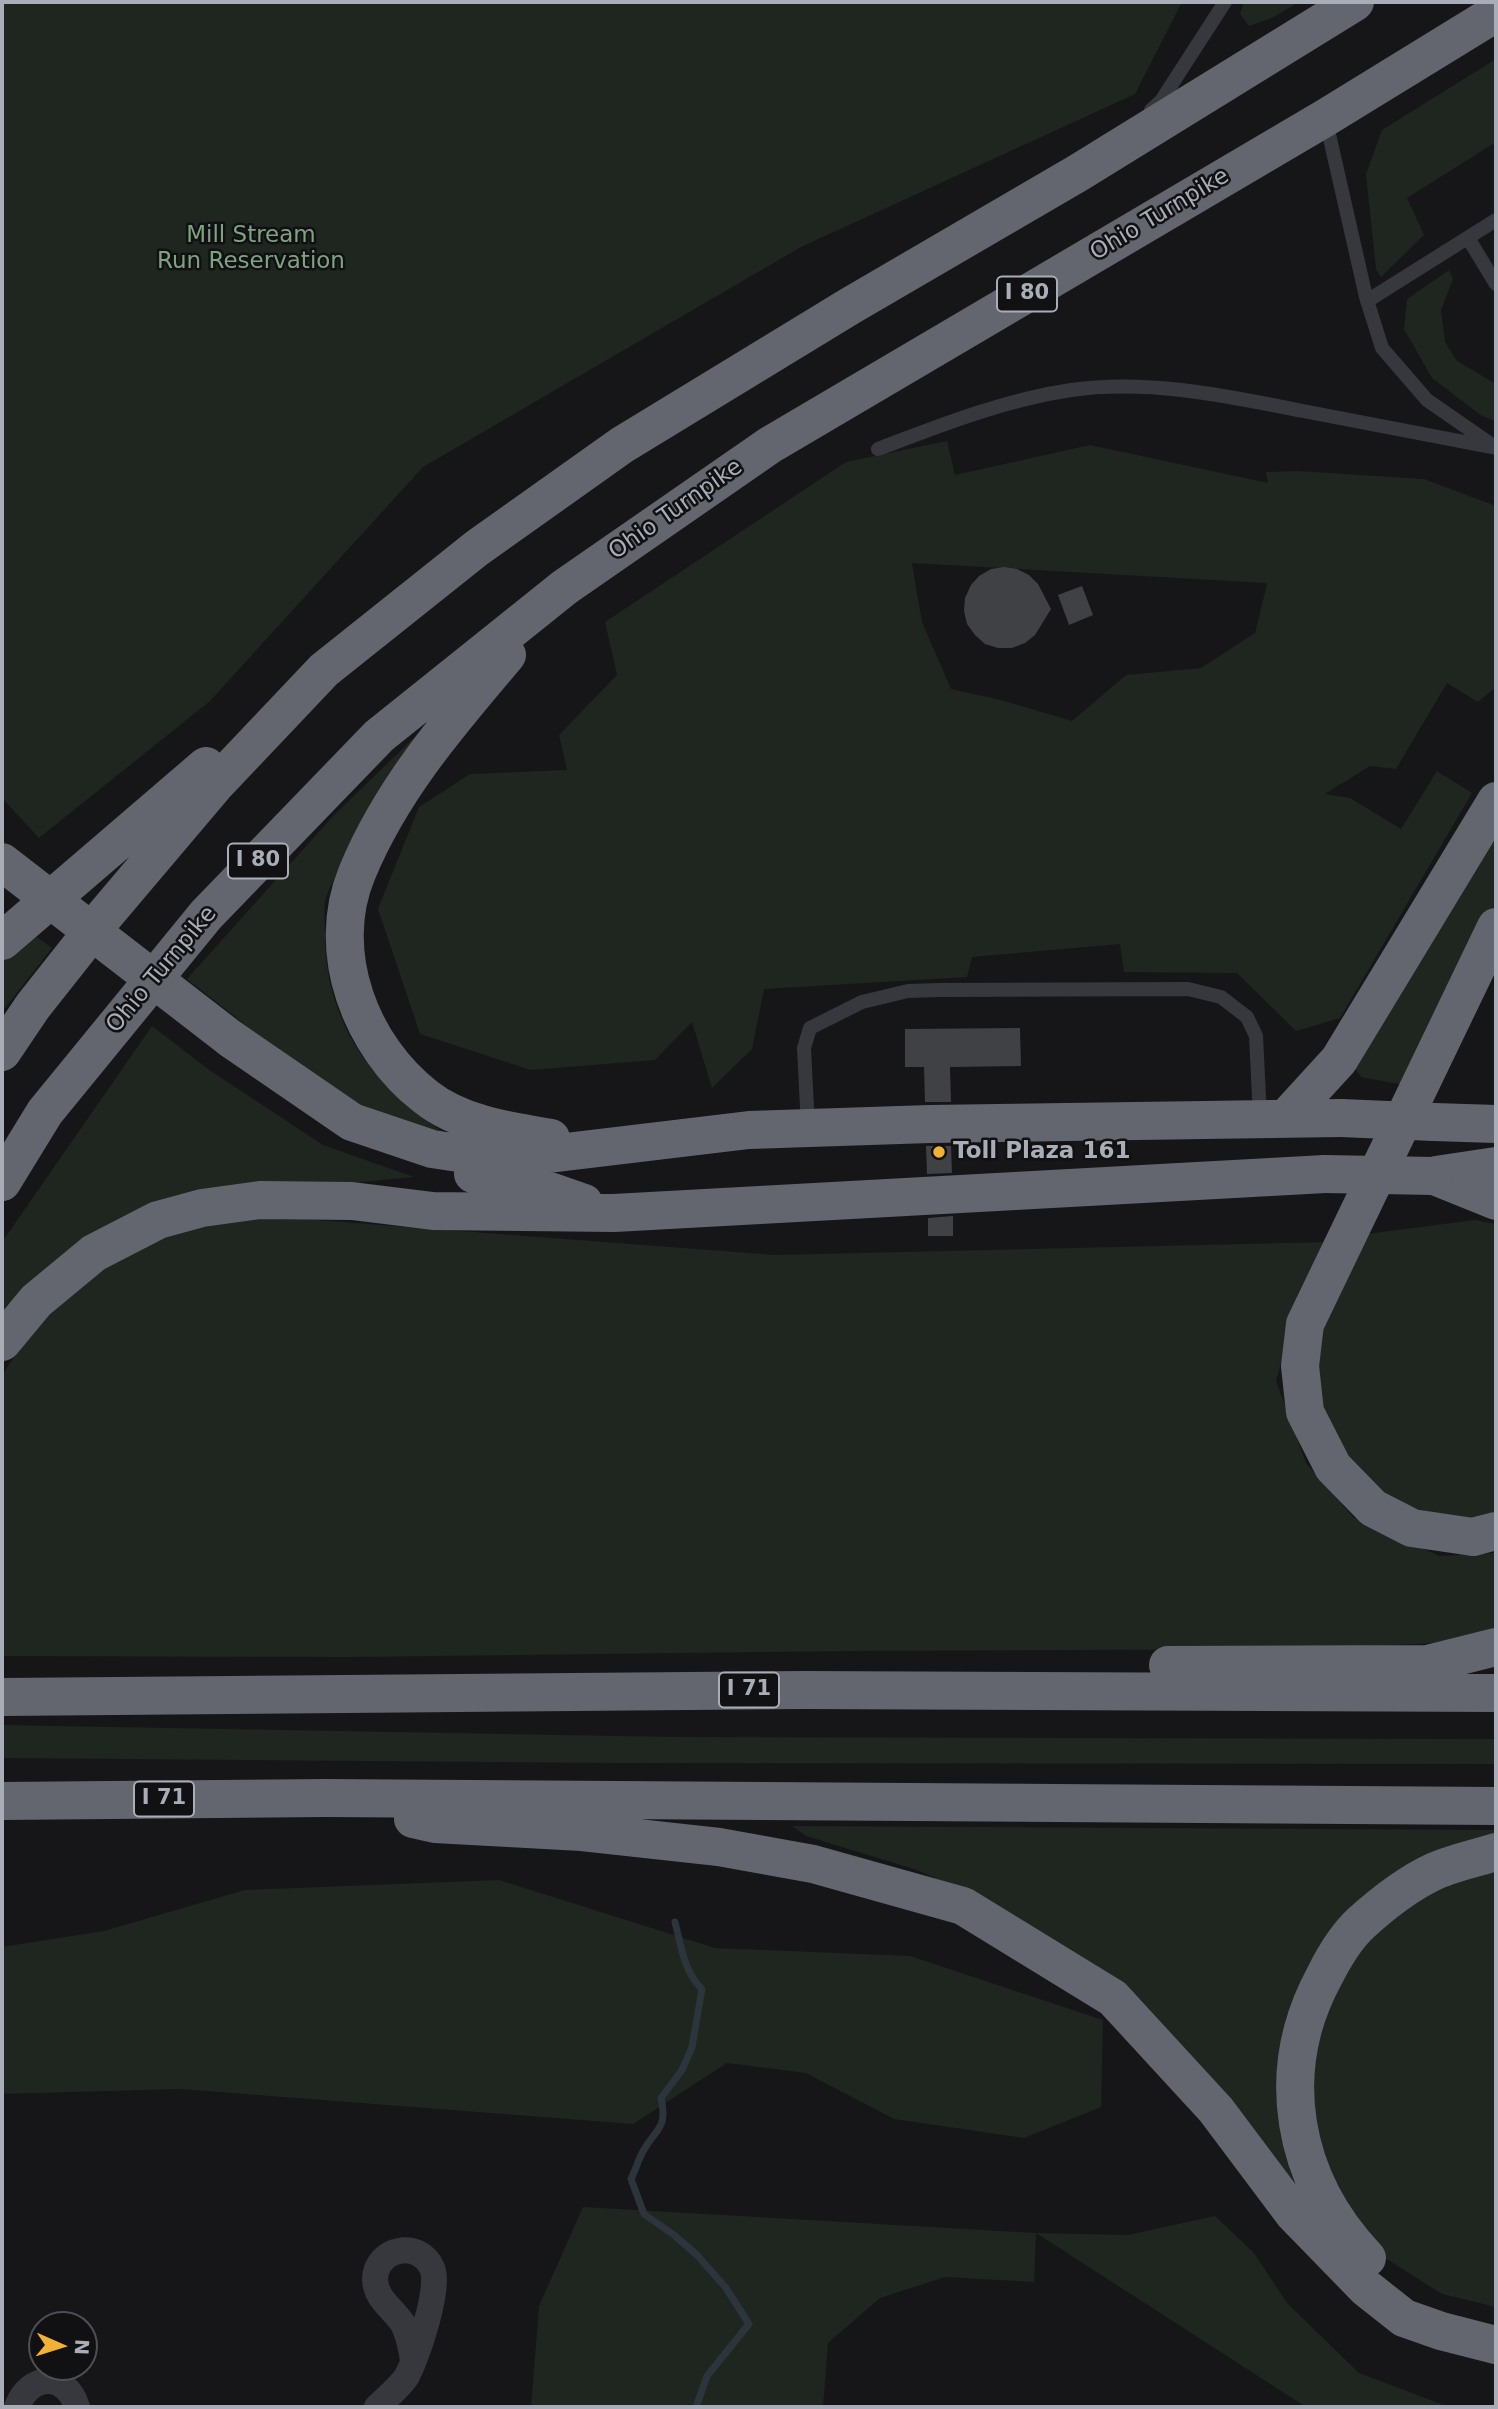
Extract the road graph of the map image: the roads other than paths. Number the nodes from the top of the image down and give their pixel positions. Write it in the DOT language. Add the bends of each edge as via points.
graph roads {
  1 [pos="1225,2"];
  2 [pos="1356,2"];
  3 [pos="1496,13"];
  4 [pos="1325,118"];
  5 [pos="1078,173"];
  6 [pos="1496,220"];
  7 [pos="1468,238"];
  8 [pos="1496,284"];
  9 [pos="1367,301"];
  10 [pos="1496,448"];
  11 [pos="878,449"];
  12 [pos="565,587"];
  13 [pos="324,670"];
  14 [pos="1496,801"];
  15 [pos="2,862"];
  16 [pos="2,885"];
  17 [pos="1496,927"];
  18 [pos="2,941"];
  19 [pos="228,1049"];
  20 [pos="2,1052"];
  21 [pos="1273,1118"];
  22 [pos="1492,1125"];
  23 [pos="808,1128"];
  24 [pos="601,1146"];
  25 [pos="1496,1166"];
  26 [pos="1434,1176"];
  27 [pos="1496,1181"];
  28 [pos="2,1182"];
  29 [pos="1496,1201"];
  30 [pos="614,1213"];
  31 [pos="2,1342"];
  32 [pos="1496,1531"];
  33 [pos="1496,1647"];
  34 [pos="802,1690"];
  35 [pos="1496,1693"];
  36 [pos="2,1697"];
  37 [pos="326,1798"];
  38 [pos="2,1801"];
  39 [pos="1496,1806"];
  40 [pos="1496,1852"];
  41 [pos="1496,2325"];
  42 [pos="1496,2345"];
  43 [pos="413,2360"];
  44 [pos="17,2407"];
  45 [pos="77,2407"];
  46 [pos="377,2407"];
  1 -- 5 [label="lane" via="1161,101"];
  2 -- 5 [label="highway"];
  3 -- 4 [label="highway, Ohio Turnpike / I 80"];
  4 -- 9 [label="lane"];
  4 -- 12 [label="highway, Ohio Turnpike / I 80" via="771,445"];
  5 -- 13 [label="highway" via="622,445 477,548"];
  6 -- 7 [label="lane"];
  7 -- 8 [label="lane"];
  7 -- 9 [label="lane"];
  9 -- 10 [label="lane" via="1382,348 1427,400"];
  10 -- 11 [label="lane" via="1187,390 1130,386 1073,389 1021,399"];
  12 -- 24 [label="highway" via="439,735 381,823 356,876 344,939 352,985 368,1030 394,1067 427,1098 467,1119 508,1131"];
  12 -- 28 [label="highway, Ohio Turnpike / I 80" via="379,736 206,915 46,1112"];
  13 -- 18 [label="highway" via="268,710"];
  13 -- 20 [label="highway" via="215,785 104,915"];
  14 -- 21 [label="highway" via="1339,1060"];
  15 -- 19 [label="highway, bridge"];
  16 -- 19 [label="highway"];
  17 -- 32 [label="highway" via="1305,1324 1300,1366 1305,1412 1333,1467 1373,1508 1412,1528 1474,1537"];
  19 -- 24 [label="highway" via="352,1122 432,1149 511,1155"];
  19 -- 30 [label="highway" via="331,1130 419,1167 518,1180"];
  21 -- 22 [label="highway, bridge"];
  21 -- 23 [label="highway"];
  21 -- 23 [label="lane" via="1256,1036 1247,1017 1221,997 1188,989 940,990 908,991 862,1002 810,1028 804,1048"];
  23 -- 24 [label="highway"];
  25 -- 26 [label="highway"];
  26 -- 27 [label="highway"];
  26 -- 29 [label="highway"];
  26 -- 30 [label="highway, bridge" via="1325,1174"];
  30 -- 31 [label="highway" via="433,1211 352,1201 260,1200 202,1208 158,1220 94,1253 36,1301"];
  33 -- 34 [label="highway" via="1427,1664 1051,1666"];
  34 -- 35 [label="highway, I 71"];
  34 -- 36 [label="highway, I 71"];
  37 -- 38 [label="highway, I 71"];
  37 -- 39 [label="highway, I 71"];
  37 -- 42 [label="highway" via="435,1824 582,1832 719,1847 813,1864 963,1906 1113,1998 1216,2110 1294,2214 1366,2288 1404,2318"];
  40 -- 41 [label="highway" via="1436,1871 1398,1893 1360,1924 1311,1999 1299,2039 1294,2082 1300,2134 1316,2185 1344,2234 1410,2296 1455,2316"];
  43 -- 46 [label="street" via="406,2378"];
  44 -- 45 [label="street" via="30,2386 43,2381 67,2388"];
}
